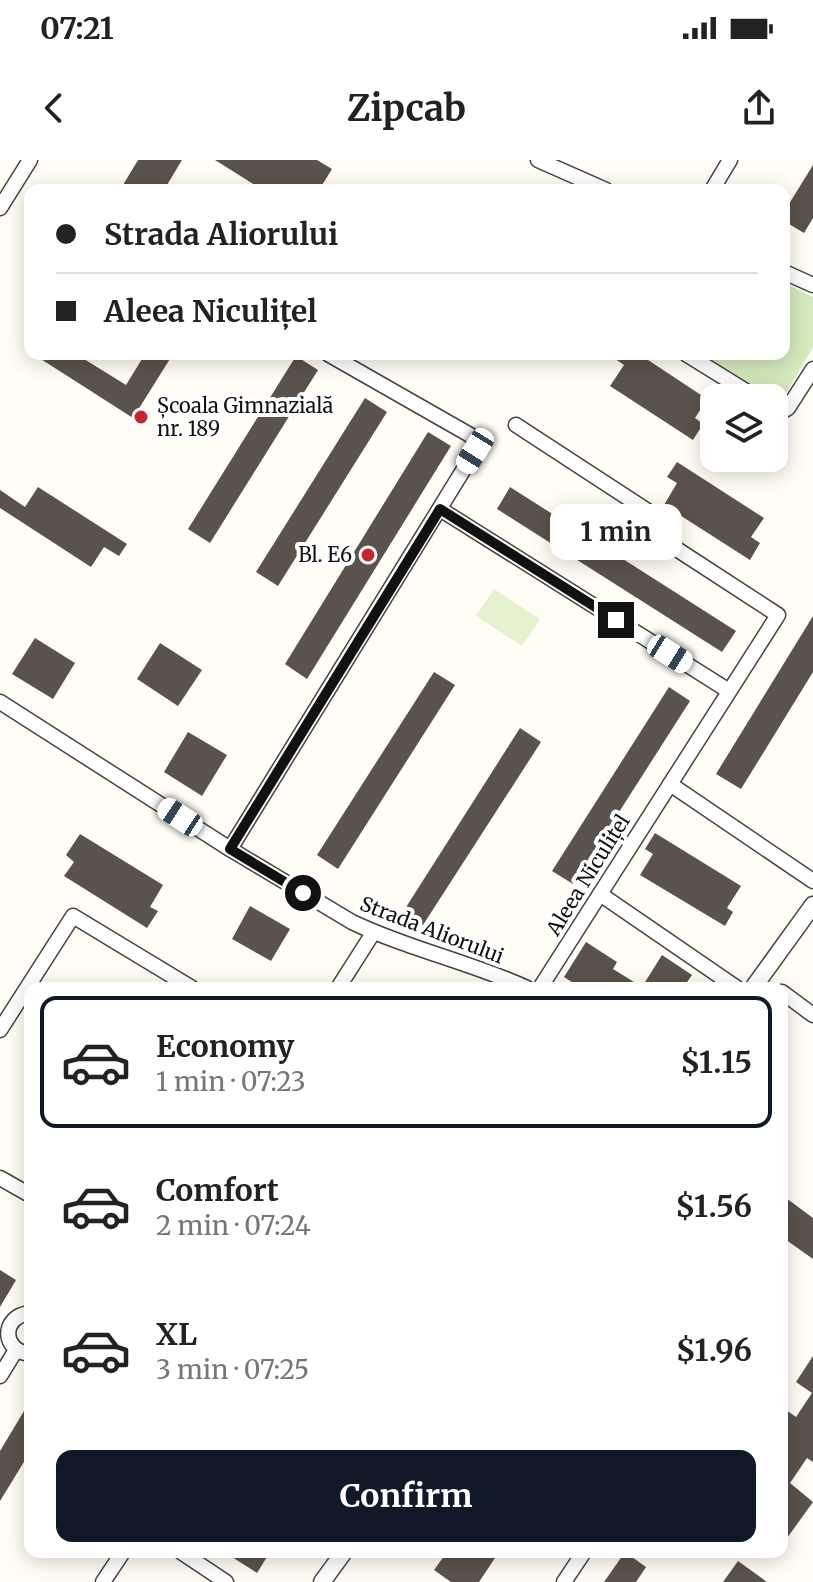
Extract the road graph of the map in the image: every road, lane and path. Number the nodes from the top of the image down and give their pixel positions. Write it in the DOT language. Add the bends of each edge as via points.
graph roads {
  1 [pos="30,160"];
  2 [pos="538,160"];
  3 [pos="730,160"];
  4 [pos="592,184"];
  5 [pos="716,184"];
  6 [pos="0,208"];
  7 [pos="790,275"];
  8 [pos="813,285"];
  9 [pos="339,360"];
  10 [pos="696,360"];
  11 [pos="813,369"];
  12 [pos="734,384"];
  13 [pos="788,408"];
  14 [pos="516,425"];
  15 [pos="440,509"];
  16 [pos="729,691"];
  17 [pos="0,702"];
  18 [pos="670,784"];
  19 [pos="230,849"];
  20 [pos="813,881"];
  21 [pos="600,894"];
  22 [pos="813,905"];
  23 [pos="373,933"];
  24 [pos="31,982"];
  25 [pos="182,982"];
  26 [pos="342,982"];
  27 [pos="514,982"];
  28 [pos="544,982"];
  29 [pos="728,982"];
  30 [pos="757,982"];
  31 [pos="24,993"];
  32 [pos="788,996"];
  33 [pos="813,1015"];
  34 [pos="0,1030"];
  35 [pos="0,1178"];
  36 [pos="24,1192"];
  37 [pos="24,1314"];
  38 [pos="23,1352"];
  39 [pos="0,1376"];
  40 [pos="119,1558"];
  41 [pos="190,1558"];
  42 [pos="340,1558"];
  43 [pos="580,1558"];
  44 [pos="103,1582"];
  45 [pos="226,1582"];
  46 [pos="322,1582"];
  47 [pos="564,1582"];
  1 -- 6 [label="street"];
  2 -- 4 [label="street"];
  3 -- 5 [label="street"];
  7 -- 8 [label="street"];
  9 -- 15 [label="street" via="476,442"];
  10 -- 12 [label="street"];
  11 -- 13 [label="street"];
  14 -- 16 [label="street, Aleea Niculițel" via="654,515 655,535 778,615"];
  15 -- 16 [label="street"];
  15 -- 19 [label="street"];
  16 -- 18 [label="street, Aleea Niculițel"];
  17 -- 19 [label="street, Strada Aliorului"];
  18 -- 20 [label="street"];
  18 -- 21 [label="street, Aleea Niculițel"];
  19 -- 23 [label="street, Strada Aliorului"];
  21 -- 28 [label="street, Aleea Niculițel"];
  21 -- 29 [label="street"];
  22 -- 30 [label="street"];
  23 -- 26 [label="street"];
  23 -- 27 [label="street, Strada Aliorului"];
  24 -- 25 [label="street" via="73,916"];
  31 -- 34 [label="street"];
  32 -- 33 [label="street"];
  35 -- 36 [label="street"];
  37 -- 38 [label="street" via="10,1324 8,1334 11,1344"];
  38 -- 39 [label="street"];
  40 -- 44 [label="street"];
  41 -- 45 [label="street"];
  42 -- 46 [label="street"];
  43 -- 47 [label="street"];
}
